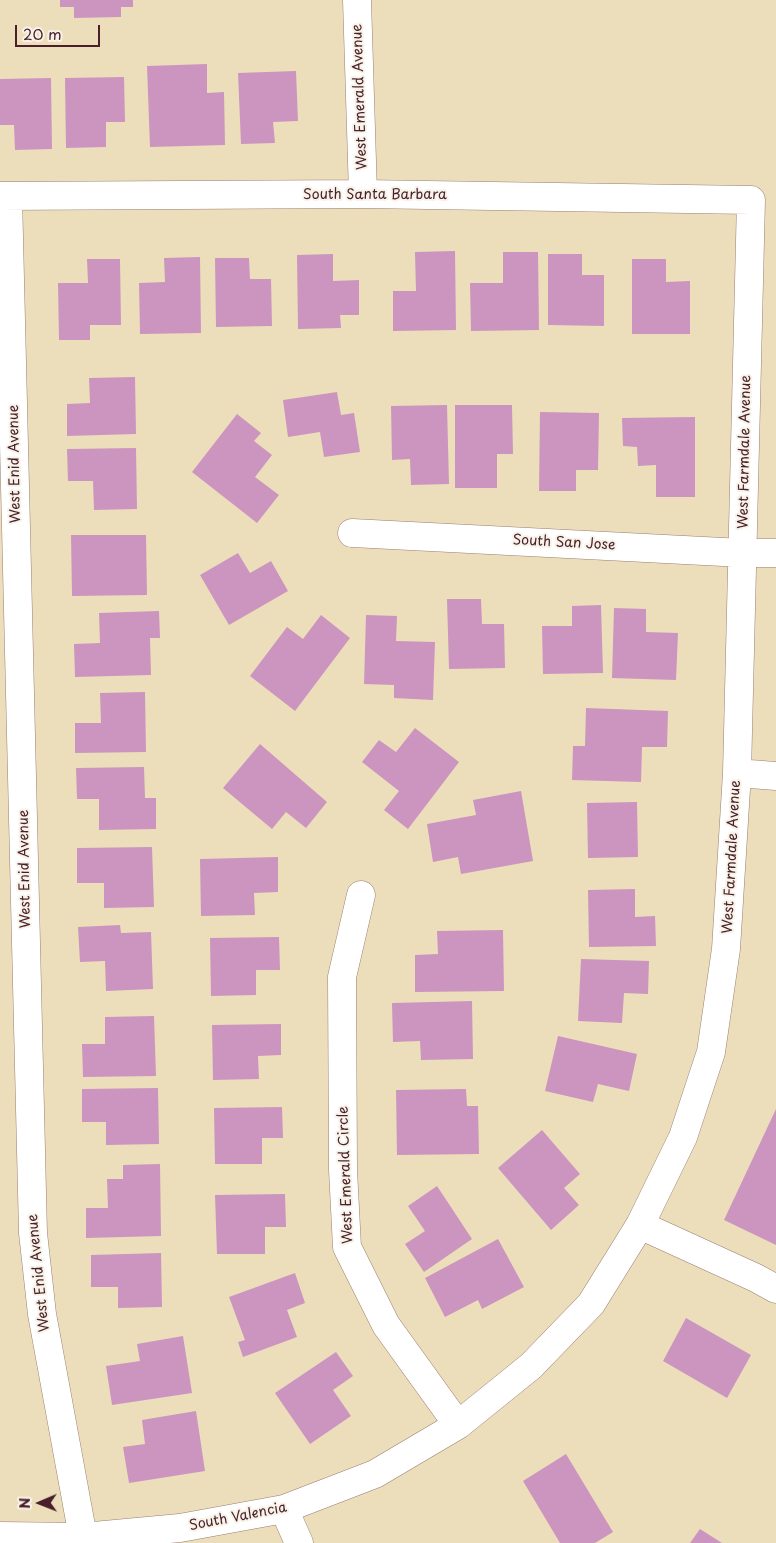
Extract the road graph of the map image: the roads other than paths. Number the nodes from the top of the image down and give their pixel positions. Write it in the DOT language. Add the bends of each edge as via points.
graph roads {
  1 [pos="357,0"];
  2 [pos="363,194"];
  3 [pos="4,196"];
  4 [pos="750,200"];
  5 [pos="352,532"];
  6 [pos="743,553"];
  7 [pos="776,553"];
  8 [pos="736,773"];
  9 [pos="776,776"];
  10 [pos="361,895"];
  11 [pos="640,1225"];
  12 [pos="776,1289"];
  13 [pos="458,1425"];
  14 [pos="284,1509"];
  15 [pos="0,1536"];
  16 [pos="83,1537"];
  17 [pos="299,1543"];
  1 -- 2 [label="street, West Emerald Avenue"];
  2 -- 3 [label="street, South Santa Barbara"];
  2 -- 4 [label="street, South Santa Barbara"];
  3 -- 16 [label="street, West Enid Avenue" via="33,1233 42,1314"];
  4 -- 6 [label="street, West Farmdale Avenue"];
  5 -- 6 [label="street, South San Jose"];
  6 -- 7 [label="street, South San Jose"];
  6 -- 8 [label="street, West Farmdale Avenue"];
  8 -- 9 [label="street"];
  8 -- 11 [label="street, West Farmdale Avenue" via="726,950 711,1052 683,1136"];
  10 -- 13 [label="street, West Emerald Circle" via="342,977 342,1170 347,1247 386,1325"];
  11 -- 12 [label="street"];
  11 -- 13 [label="street, West Farmdale Avenue" via="591,1304 531,1366"];
  13 -- 14 [label="street, South Valencia" via="375,1474"];
  14 -- 16 [label="street, South Valencia" via="180,1528"];
  14 -- 17 [label="street"];
  15 -- 16 [label="street, South Valencia"];
}
